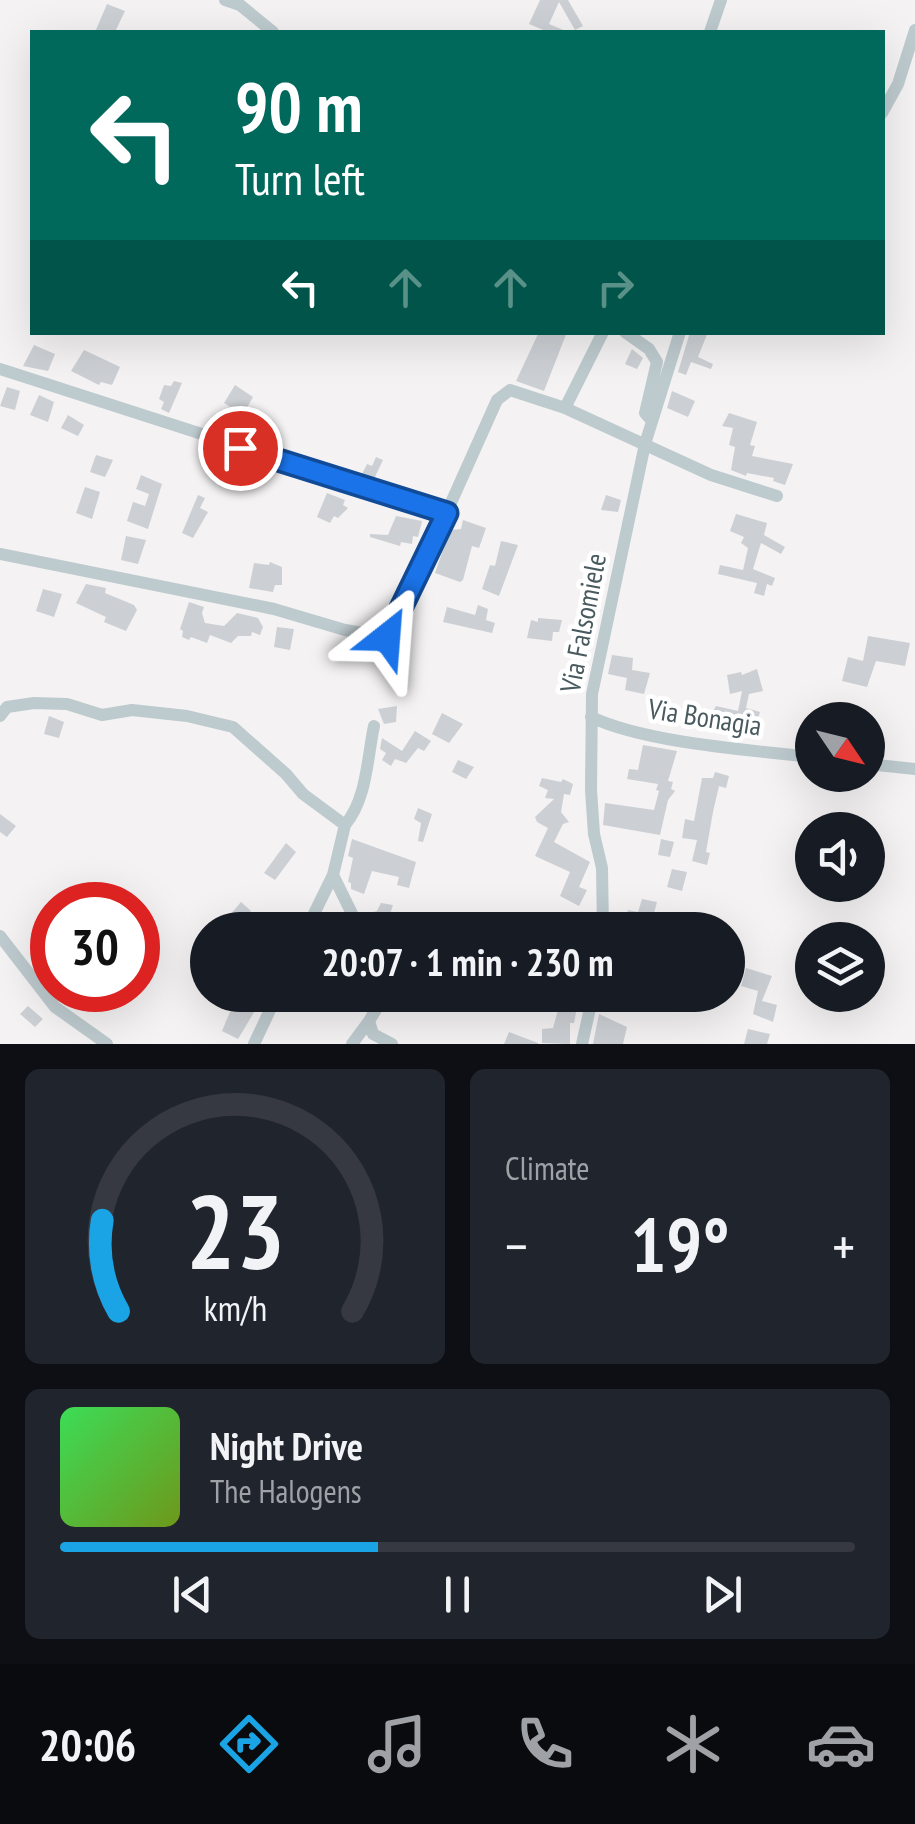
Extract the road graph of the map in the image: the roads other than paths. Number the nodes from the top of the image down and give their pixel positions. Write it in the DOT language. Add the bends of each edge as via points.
graph roads {
  1 [pos="226,0"];
  2 [pos="721,0"];
  3 [pos="271,30"];
  4 [pos="711,30"];
  5 [pos="915,30"];
  6 [pos="885,108"];
  7 [pos="602,335"];
  8 [pos="629,335"];
  9 [pos="679,335"];
  10 [pos="0,369"];
  11 [pos="565,408"];
  12 [pos="652,421"];
  13 [pos="645,444"];
  14 [pos="777,496"];
  15 [pos="447,513"];
  16 [pos="0,554"];
  17 [pos="0,716"];
  18 [pos="591,717"];
  19 [pos="374,726"];
  20 [pos="795,755"];
  21 [pos="885,766"];
  22 [pos="915,769"];
  23 [pos="345,825"];
  24 [pos="333,875"];
  25 [pos="315,912"];
  26 [pos="351,912"];
  27 [pos="603,912"];
  28 [pos="0,936"];
  29 [pos="269,1012"];
  30 [pos="375,1012"];
  31 [pos="589,1012"];
  32 [pos="369,1022"];
  33 [pos="107,1044"];
  34 [pos="254,1044"];
  35 [pos="352,1044"];
  36 [pos="392,1044"];
  37 [pos="582,1044"];
  1 -- 3 [label="street"];
  2 -- 4 [label="street"];
  5 -- 6 [label="street"];
  7 -- 11 [label="street"];
  8 -- 12 [label="street" via="657,362 645,413"];
  9 -- 12 [label="street, Via Falsomiele"];
  10 -- 15 [label="street"];
  11 -- 13 [label="street"];
  11 -- 15 [label="street" via="504,392"];
  12 -- 13 [label="street, Via Falsomiele"];
  13 -- 14 [label="street" via="710,475"];
  13 -- 18 [label="street, Via Falsomiele"];
  15 -- 16 [label="street" via="387,637"];
  17 -- 23 [label="street" via="7,708 67,704 102,715 132,710 233,727"];
  18 -- 20 [label="street, Via Bonagia" via="642,733"];
  18 -- 27 [label="street, Via Falsomiele"];
  19 -- 23 [label="street" via="363,788"];
  21 -- 22 [label="street"];
  23 -- 24 [label="street"];
  24 -- 25 [label="street"];
  24 -- 26 [label="street"];
  28 -- 33 [label="street" via="55,1006"];
  29 -- 34 [label="street"];
  30 -- 32 [label="street"];
  31 -- 37 [label="street"];
  32 -- 35 [label="street"];
  32 -- 36 [label="street" via="373,1034"];
}
